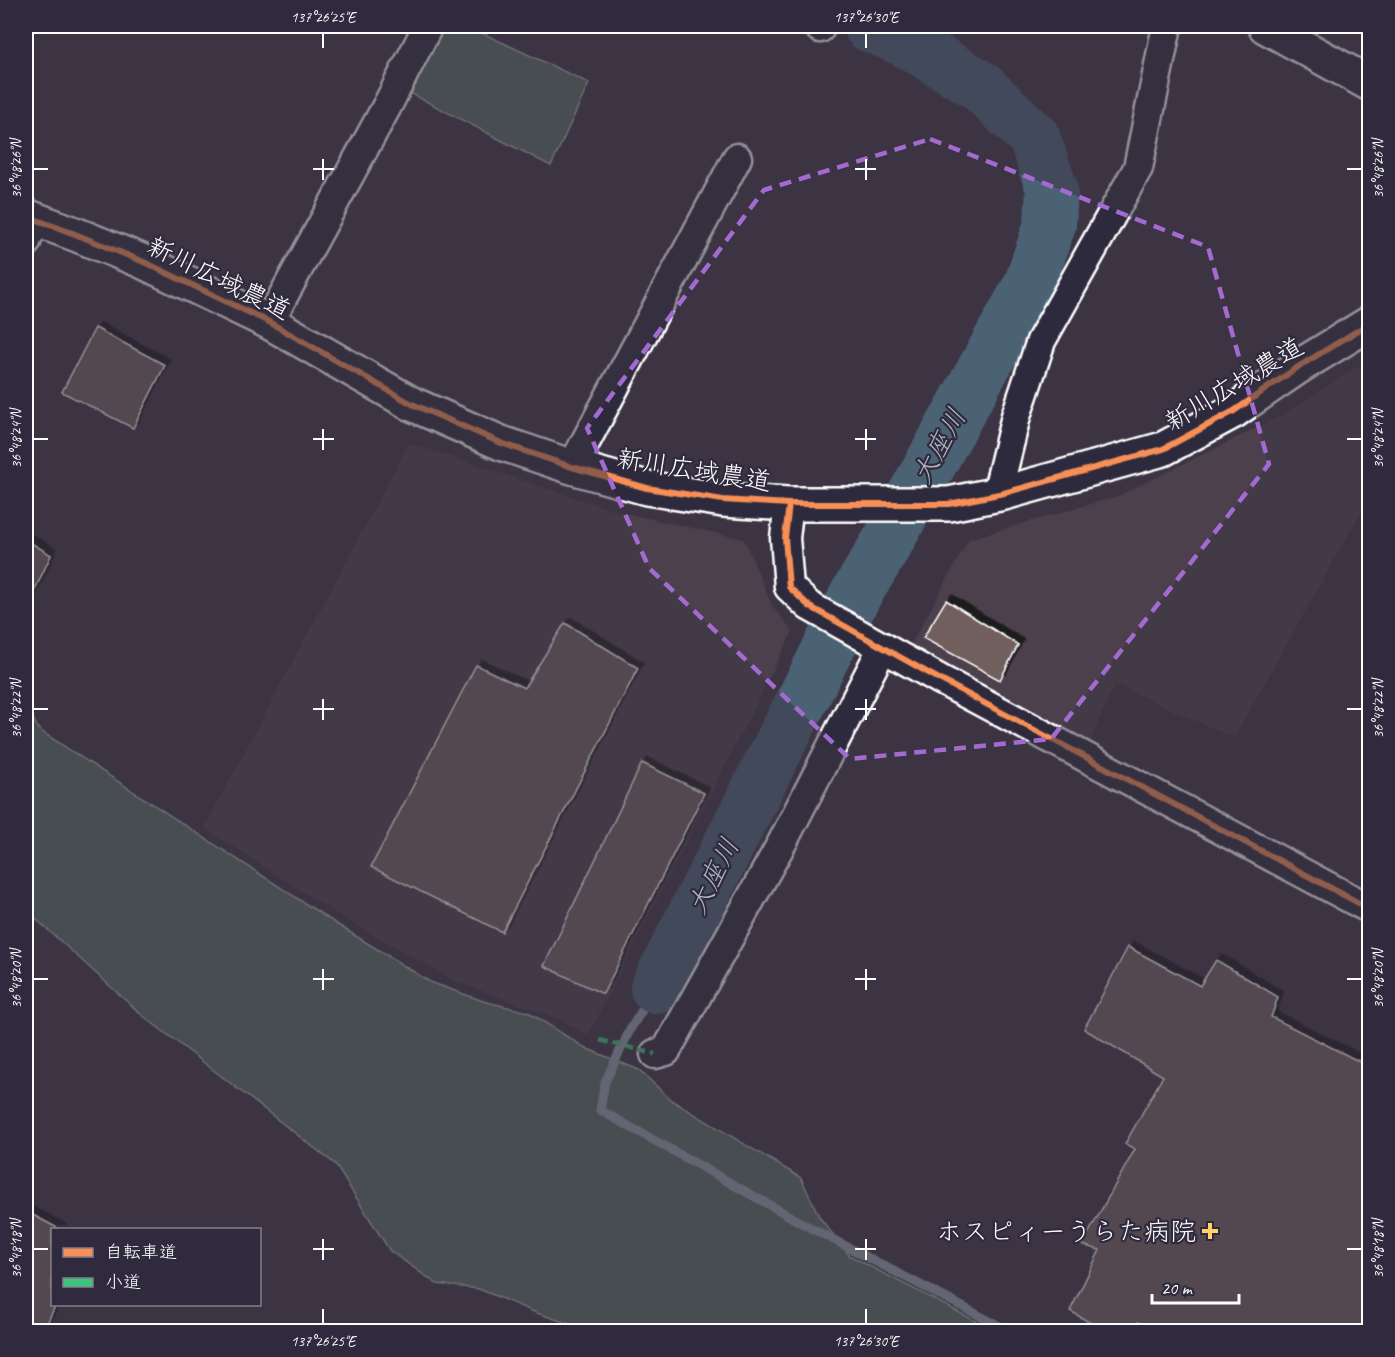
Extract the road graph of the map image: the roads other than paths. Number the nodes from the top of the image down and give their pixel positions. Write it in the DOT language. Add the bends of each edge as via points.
graph roads {
  1 [pos="428,26"];
  2 [pos="1167,26"];
  3 [pos="1264,26"];
  4 [pos="1370,84"];
  5 [pos="737,158"];
  6 [pos="29,226"];
  7 [pos="269,322"];
  8 [pos="1370,323"];
  9 [pos="572,467"];
  10 [pos="997,494"];
  11 [pos="789,504"];
  12 [pos="878,644"];
  13 [pos="1370,909"];
  14 [pos="655,1054"];
  1 -- 7 [label="street"];
  2 -- 10 [label="street" via="1138,168 1041,341 1016,416"];
  3 -- 4 [label="street"];
  5 -- 9 [label="street"];
  6 -- 7 [label="street, 新川広域農道" via="144,262"];
  7 -- 9 [label="street, 新川広域農道" via="412,404 501,443"];
  8 -- 10 [label="street, 新川広域農道" via="1234,411 1163,449"];
  9 -- 11 [label="street, 新川広域農道" via="647,488 723,500"];
  10 -- 11 [label="street, 新川広域農道" via="949,504"];
  11 -- 12 [label="street" via="785,538 789,587 809,606"];
  12 -- 13 [label="street"];
  12 -- 14 [label="street" via="783,841 666,1051"];
}
